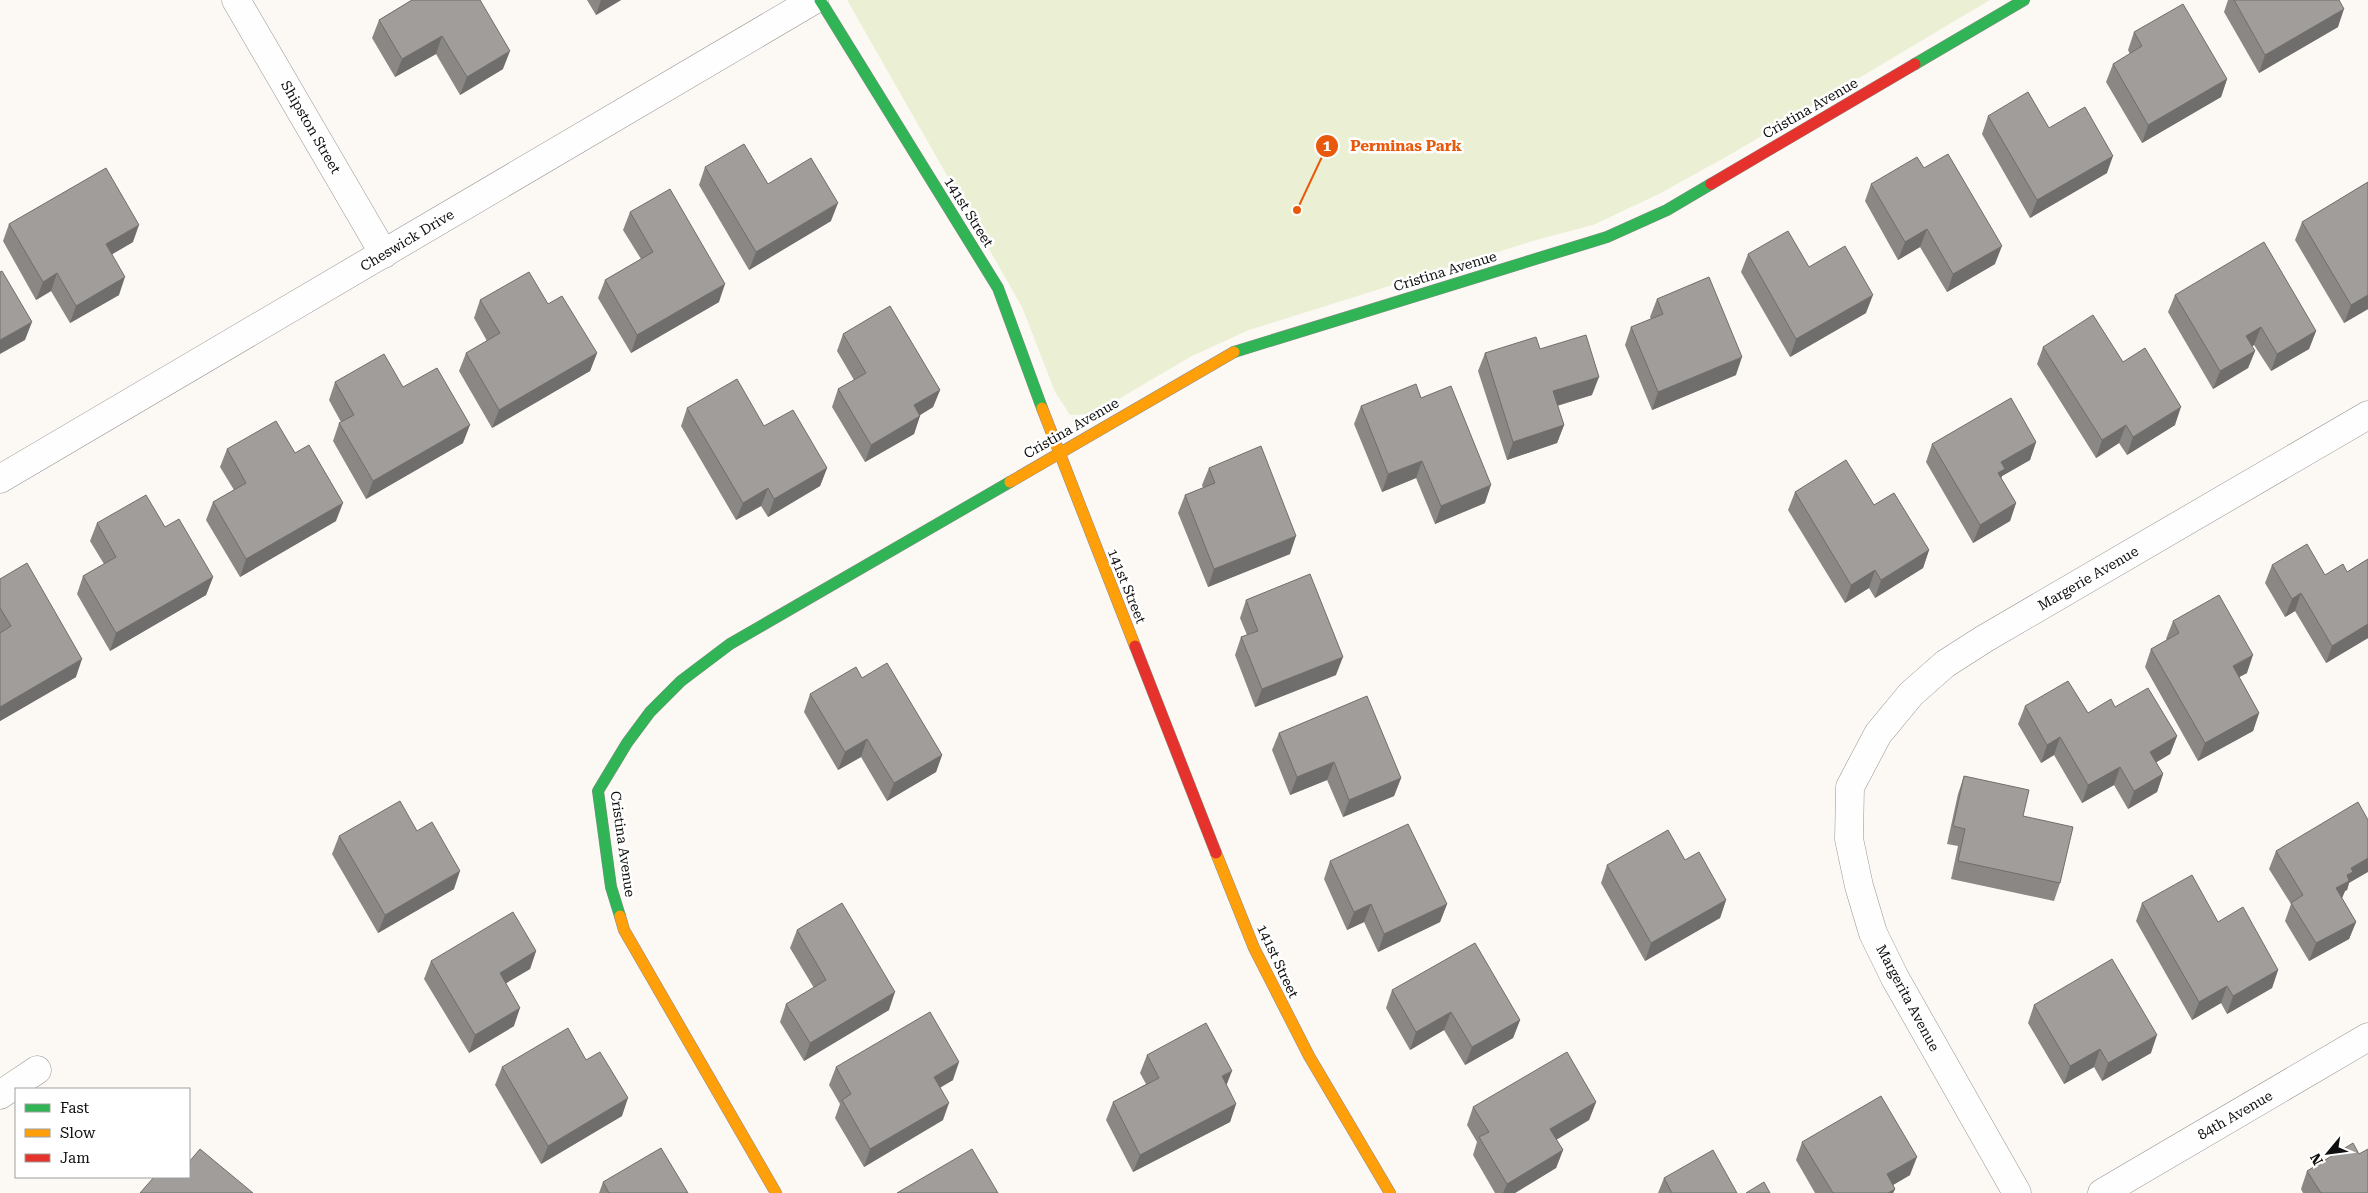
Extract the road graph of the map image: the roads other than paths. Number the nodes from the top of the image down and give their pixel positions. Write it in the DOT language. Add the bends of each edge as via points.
graph roads {
  1 [pos="236,0"];
  2 [pos="814,0"];
  3 [pos="820,0"];
  4 [pos="2024,0"];
  5 [pos="384,254"];
  6 [pos="2368,415"];
  7 [pos="1058,453"];
  8 [pos="0,480"];
  9 [pos="1850,787"];
  10 [pos="2368,1037"];
  11 [pos="37,1070"];
  12 [pos="0,1095"];
  13 [pos="776,1193"];
  14 [pos="1390,1193"];
  15 [pos="2017,1193"];
  16 [pos="2102,1193"];
  1 -- 5 [label="street, Shipston Street"];
  2 -- 5 [label="street, Cheswick Drive"];
  3 -- 7 [label="street, 141st Street" via="998,288"];
  4 -- 7 [label="street, Cristina Avenue" via="1667,210 1607,237 1237,350"];
  5 -- 8 [label="street, Cheswick Drive"];
  6 -- 9 [label="street, Margerie Avenue" via="1984,638 1945,664 1912,694 1878,734"];
  7 -- 13 [label="street, Cristina Avenue" via="730,644 681,681 650,712 598,790 611,887 624,930"];
  7 -- 14 [label="street, 141st Street" via="1254,948 1309,1056"];
  9 -- 15 [label="street, Margerita Avenue" via="1850,839 1873,934"];
  10 -- 16 [label="street, 84th Avenue"];
  11 -- 12 [label="street"];
}
